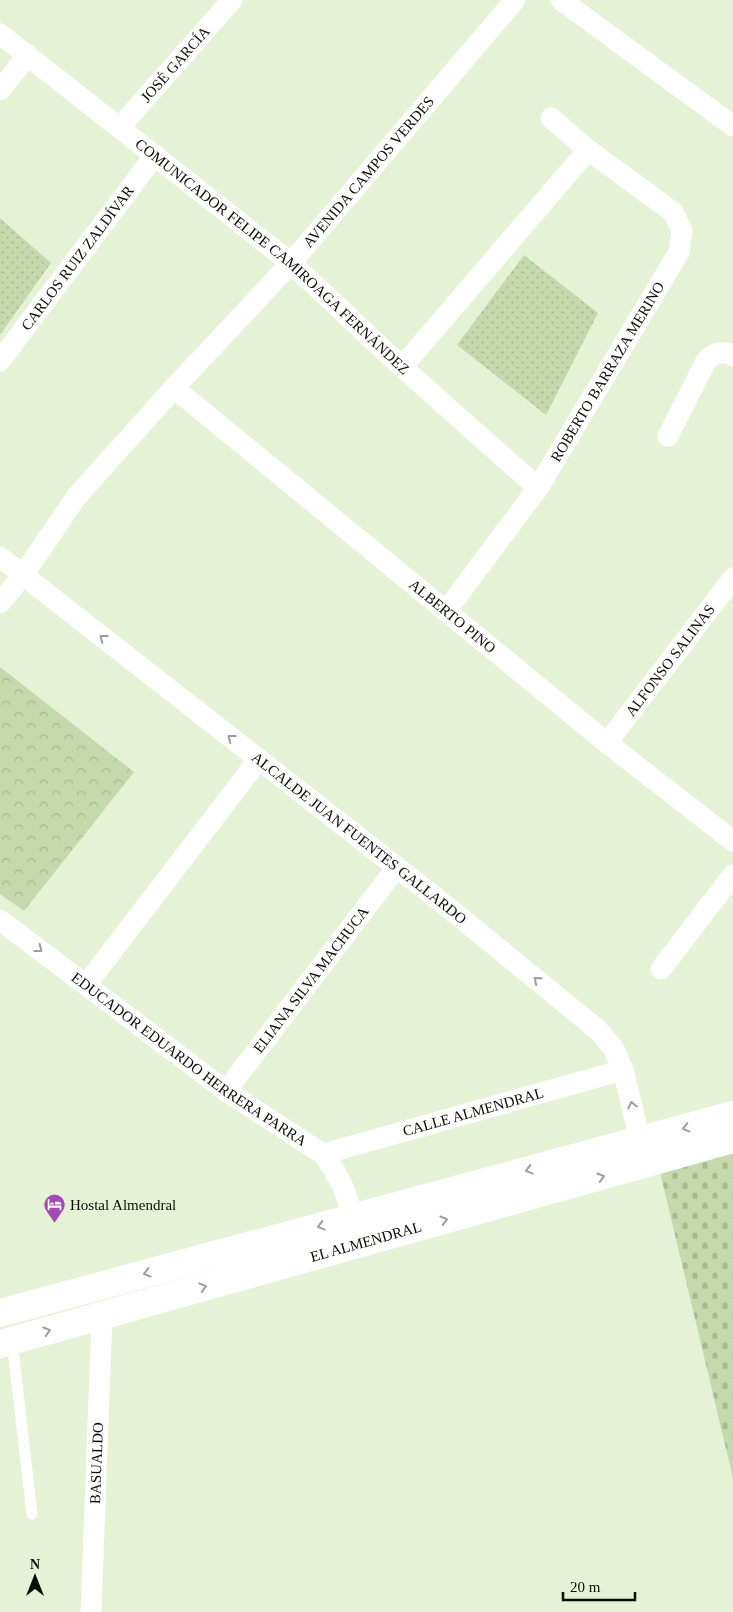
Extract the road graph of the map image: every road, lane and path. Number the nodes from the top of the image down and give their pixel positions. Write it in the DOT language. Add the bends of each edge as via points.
graph roads {
  1 [pos="232,0"];
  2 [pos="514,0"];
  3 [pos="561,0"];
  4 [pos="0,34"];
  5 [pos="28,55"];
  6 [pos="0,90"];
  7 [pos="551,118"];
  8 [pos="733,126"];
  9 [pos="119,128"];
  10 [pos="588,150"];
  11 [pos="155,155"];
  12 [pos="291,263"];
  13 [pos="733,356"];
  14 [pos="0,361"];
  15 [pos="402,367"];
  16 [pos="174,388"];
  17 [pos="668,436"];
  18 [pos="538,488"];
  19 [pos="0,557"];
  20 [pos="23,575"];
  21 [pos="733,578"];
  22 [pos="0,603"];
  23 [pos="446,610"];
  24 [pos="607,743"];
  25 [pos="259,759"];
  26 [pos="733,841"];
  27 [pos="397,868"];
  28 [pos="733,875"];
  29 [pos="0,920"];
  30 [pos="660,969"];
  31 [pos="86,985"];
  32 [pos="623,1070"];
  33 [pos="226,1092"];
  34 [pos="733,1115"];
  35 [pos="733,1139"];
  36 [pos="640,1140"];
  37 [pos="322,1154"];
  38 [pos="630,1168"];
  39 [pos="354,1216"];
  40 [pos="0,1313"];
  41 [pos="102,1316"];
  42 [pos="6,1343"];
  43 [pos="32,1514"];
  44 [pos="91,1612"];
  1 -- 9 [label="street, JOSÉ GARCÍA"];
  2 -- 12 [label="street, AVENIDA CAMPOS VERDES"];
  3 -- 8 [label="street"];
  4 -- 5 [label="street, COMUNICADOR FELIPE CAMIROAGA FERNÁNDEZ"];
  5 -- 6 [label="street"];
  5 -- 9 [label="street, COMUNICADOR FELIPE CAMIROAGA FERNÁNDEZ"];
  7 -- 10 [label="street, ROBERTO BARRAZA MERINO"];
  9 -- 11 [label="street, COMUNICADOR FELIPE CAMIROAGA FERNÁNDEZ"];
  10 -- 15 [label="street"];
  10 -- 18 [label="street, ROBERTO BARRAZA MERINO" via="673,212 682,231 679,252"];
  11 -- 12 [label="street, COMUNICADOR FELIPE CAMIROAGA FERNÁNDEZ"];
  11 -- 14 [label="street, CARLOS RUIZ ZALDÍVAR"];
  12 -- 15 [label="street, COMUNICADOR FELIPE CAMIROAGA FERNÁNDEZ"];
  12 -- 16 [label="street, AVENIDA CAMPOS VERDES"];
  13 -- 17 [label="street" via="722,352 706,361"];
  15 -- 18 [label="street, COMUNICADOR FELIPE CAMIROAGA FERNÁNDEZ"];
  16 -- 20 [label="street, AVENIDA CAMPOS VERDES" via="77,496"];
  16 -- 23 [label="street, ALBERTO PINO"];
  18 -- 23 [label="street, ROBERTO BARRAZA MERINO"];
  19 -- 20 [label="street, ALCALDE JUAN FUENTES GALLARDO"];
  20 -- 22 [label="street, AVENIDA CAMPOS VERDES"];
  25 -- 20 [label="street, ALCALDE JUAN FUENTES GALLARDO, one-way"];
  21 -- 24 [label="street, ALFONSO SALINAS"];
  23 -- 24 [label="street, ALBERTO PINO"];
  24 -- 26 [label="street, ALBERTO PINO"];
  25 -- 27 [label="street, ALCALDE JUAN FUENTES GALLARDO"];
  25 -- 31 [label="street"];
  32 -- 27 [label="street, ALCALDE JUAN FUENTES GALLARDO, one-way" via="614,1049 598,1030"];
  27 -- 33 [label="street, ELIANA SILVA MACHUCA"];
  28 -- 30 [label="street"];
  29 -- 31 [label="street, EDUCADOR EDUARDO HERRERA PARRA, one-way"];
  31 -- 33 [label="street, EDUCADOR EDUARDO HERRERA PARRA"];
  36 -- 32 [label="street, ALCALDE JUAN FUENTES GALLARDO, one-way"];
  32 -- 37 [label="street, CALLE ALMENDRAL"];
  33 -- 37 [label="street, EDUCADOR EDUARDO HERRERA PARRA"];
  34 -- 36 [label="main road, EL ALMENDRAL, one-way"];
  35 -- 38 [label="main road, EL ALMENDRAL"];
  36 -- 38 [label="street"];
  36 -- 39 [label="main road, EL ALMENDRAL, one-way"];
  37 -- 39 [label="street, EDUCADOR EDUARDO HERRERA PARRA" via="338,1179"];
  41 -- 38 [label="main road, EL ALMENDRAL, one-way"];
  39 -- 40 [label="main road, EL ALMENDRAL, one-way"];
  42 -- 41 [label="main road, EL ALMENDRAL, one-way"];
  41 -- 44 [label="street, BASUALDO"];
  42 -- 43 [label="lane"];
}
